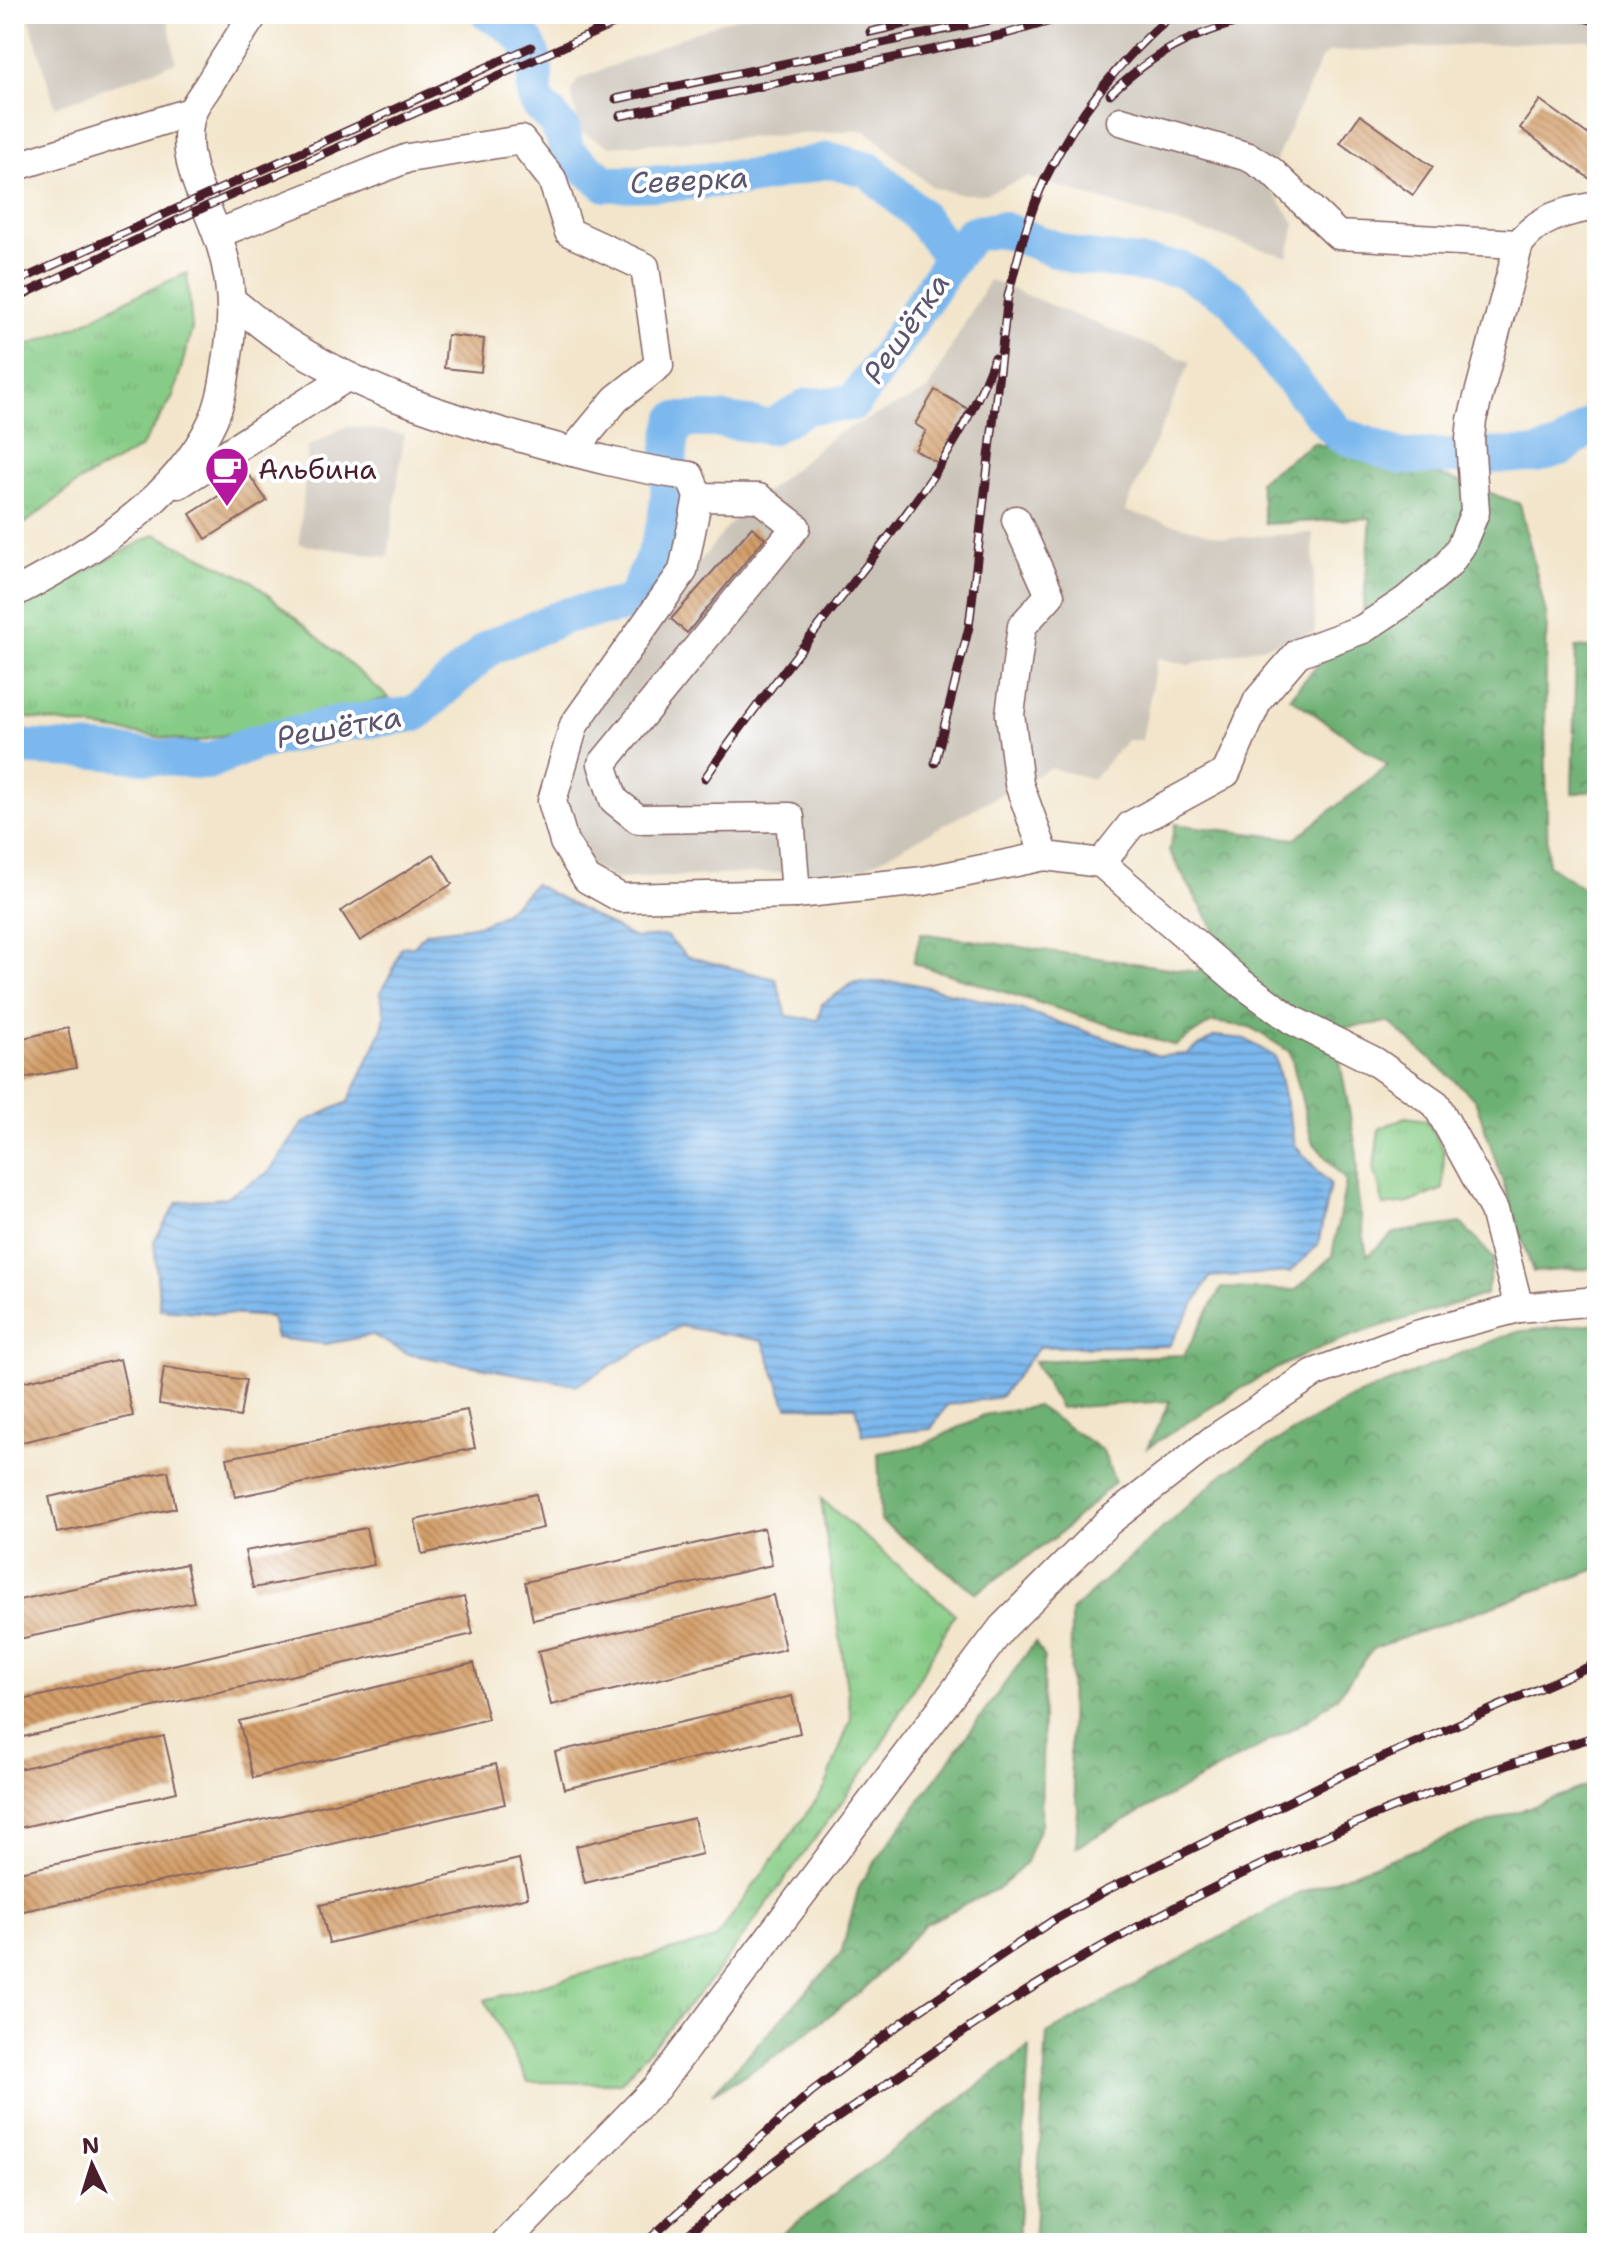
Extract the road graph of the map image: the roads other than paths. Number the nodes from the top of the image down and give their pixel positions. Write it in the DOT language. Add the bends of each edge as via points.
graph roads {
  1 [pos="254,14"];
  2 [pos="193,111"];
  3 [pos="1121,121"];
  4 [pos="14,167"];
  5 [pos="1597,206"];
  6 [pos="217,234"];
  7 [pos="1519,244"];
  8 [pos="232,301"];
  9 [pos="347,377"];
  10 [pos="572,452"];
  11 [pos="694,486"];
  12 [pos="151,502"];
  13 [pos="1016,520"];
  14 [pos="14,593"];
  15 [pos="1045,856"];
  16 [pos="1101,863"];
  17 [pos="796,894"];
  18 [pos="1597,1301"];
  19 [pos="1519,1308"];
  20 [pos="505,2243"];
  1 -- 2 [label="street"];
  2 -- 4 [label="street"];
  2 -- 6 [label="street" via="193,174"];
  3 -- 7 [label="street" via="1249,157 1338,235"];
  5 -- 7 [label="street" via="1539,223"];
  6 -- 8 [label="street"];
  6 -- 10 [label="street" via="408,158 521,140 552,179 569,232 645,267 659,365 616,399"];
  7 -- 16 [label="street" via="1475,403 1470,439 1475,512 1448,565 1363,629 1298,653 1258,700 1226,773 1131,825"];
  8 -- 9 [label="street" via="279,338"];
  8 -- 12 [label="street" via="225,379 213,419 181,472"];
  9 -- 10 [label="street" via="442,415"];
  9 -- 12 [label="street"];
  10 -- 11 [label="street"];
  11 -- 17 [label="street" via="683,571 574,725 552,801 564,842 587,879 621,898"];
  11 -- 17 [label="street" via="759,498 796,527 602,764 614,800 638,819 790,817"];
  12 -- 14 [label="street" via="121,529"];
  13 -- 15 [label="street" via="1050,595 1022,626 1010,714 1019,784"];
  15 -- 16 [label="street"];
  15 -- 17 [label="street" via="924,881"];
  16 -- 19 [label="street" via="1292,1020 1374,1061 1436,1104 1494,1210"];
  18 -- 19 [label="street"];
  19 -- 20 [label="street" via="1416,1335 1314,1373 1214,1439 1108,1522 1002,1628 656,2088"];
}
